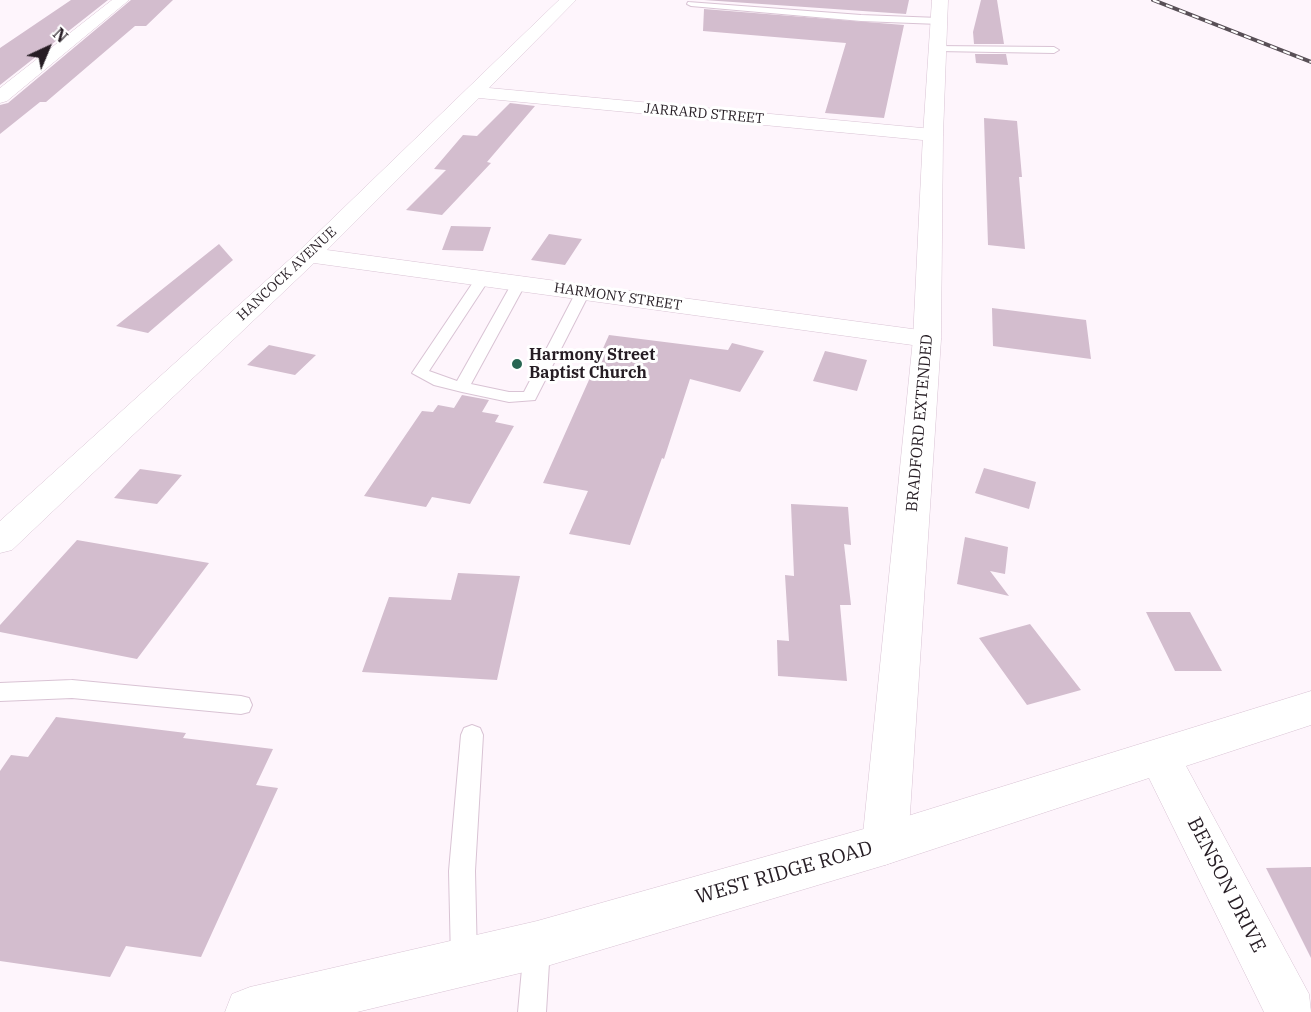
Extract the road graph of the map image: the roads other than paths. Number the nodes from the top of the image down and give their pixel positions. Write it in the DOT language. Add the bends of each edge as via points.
graph roads {
  1 [pos="121,0"];
  2 [pos="568,0"];
  3 [pos="691,4"];
  4 [pos="939,23"];
  5 [pos="1054,50"];
  6 [pos="475,92"];
  7 [pos="0,97"];
  8 [pos="933,135"];
  9 [pos="309,255"];
  10 [pos="483,278"];
  11 [pos="519,283"];
  12 [pos="583,292"];
  13 [pos="927,339"];
  14 [pos="462,387"];
  15 [pos="0,541"];
  16 [pos="0,692"];
  17 [pos="241,705"];
  18 [pos="1311,708"];
  19 [pos="472,735"];
  20 [pos="1160,758"];
  21 [pos="885,844"];
  22 [pos="537,945"];
  23 [pos="464,962"];
  24 [pos="250,1012"];
  25 [pos="532,1012"];
  26 [pos="1291,1012"];
  1 -- 7 [label="street"];
  2 -- 6 [label="street, HANCOCK AVENUE"];
  3 -- 4 [label="lane"];
  4 -- 5 [label="lane"];
  4 -- 8 [label="street, BRADFORD EXTENDED"];
  6 -- 8 [label="street, JARRARD STREET"];
  6 -- 9 [label="street, HANCOCK AVENUE"];
  8 -- 13 [label="street, BRADFORD EXTENDED"];
  9 -- 10 [label="street, HARMONY STREET"];
  9 -- 15 [label="street, HANCOCK AVENUE"];
  10 -- 11 [label="street, HARMONY STREET"];
  10 -- 14 [label="lane" via="420,373"];
  11 -- 12 [label="street, HARMONY STREET"];
  11 -- 14 [label="lane"];
  12 -- 13 [label="street, HARMONY STREET"];
  12 -- 14 [label="lane" via="529,397"];
  13 -- 21 [label="street, BRADFORD EXTENDED"];
  16 -- 17 [label="lane" via="72,689"];
  18 -- 20 [label="street, WEST RIDGE ROAD"];
  19 -- 23 [label="lane" via="462,871"];
  20 -- 21 [label="street, WEST RIDGE ROAD"];
  20 -- 26 [label="street, BENSON DRIVE"];
  21 -- 22 [label="street, WEST RIDGE ROAD"];
  22 -- 23 [label="street, WEST RIDGE ROAD"];
  22 -- 25 [label="lane"];
  23 -- 24 [label="street, WEST RIDGE ROAD"];
}
